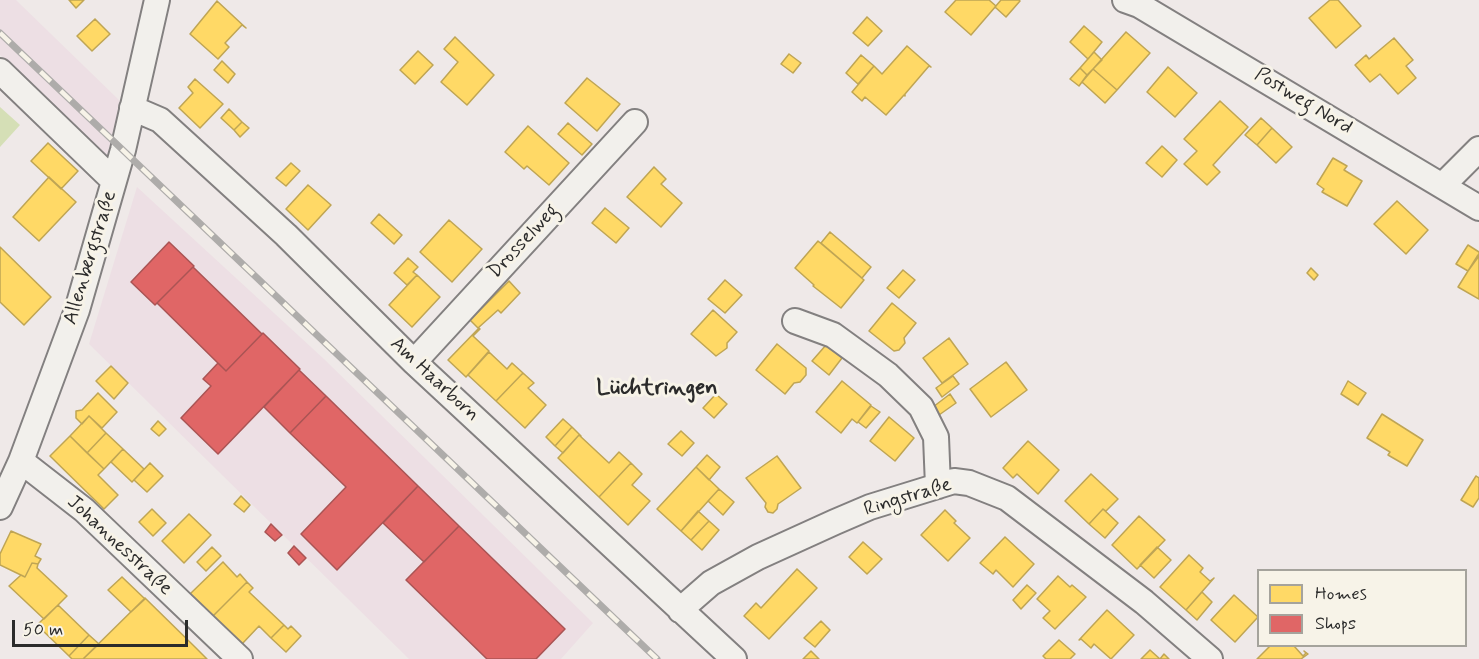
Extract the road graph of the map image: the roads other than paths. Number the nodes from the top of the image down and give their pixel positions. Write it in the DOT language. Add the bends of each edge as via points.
graph roads {
  1 [pos="157,0"];
  2 [pos="1136,2"];
  3 [pos="0,71"];
  4 [pos="132,108"];
  5 [pos="635,122"];
  6 [pos="1479,149"];
  7 [pos="114,181"];
  8 [pos="1443,185"];
  9 [pos="1479,208"];
  10 [pos="795,321"];
  11 [pos="414,362"];
  12 [pos="21,461"];
  13 [pos="938,486"];
  14 [pos="0,507"];
  15 [pos="680,610"];
  16 [pos="240,659"];
  17 [pos="734,659"];
  18 [pos="1210,659"];
  1 -- 4 [label="street, Allenbergstraße"];
  2 -- 8 [label="street, Postweg Nord"];
  3 -- 7 [label="street"];
  4 -- 7 [label="street, Allenbergstraße"];
  4 -- 11 [label="street, Am Haarborn" via="160,120 286,235"];
  5 -- 11 [label="street, Drosselweg"];
  6 -- 8 [label="street"];
  7 -- 12 [label="street, Allenbergstraße" via="77,310"];
  8 -- 9 [label="street, Postweg Nord"];
  10 -- 13 [label="street" via="833,335 888,375 921,406 936,437"];
  11 -- 15 [label="street, Am Haarborn"];
  12 -- 14 [label="street, Allenbergstraße"];
  12 -- 16 [label="street, Johannesstraße" via="84,510"];
  13 -- 15 [label="street, Ringstraße" via="870,507 758,557 711,583"];
  13 -- 18 [label="street, Ringstraße" via="954,481 969,483 1007,498 1144,602"];
  15 -- 17 [label="street, Am Haarborn"];
}
